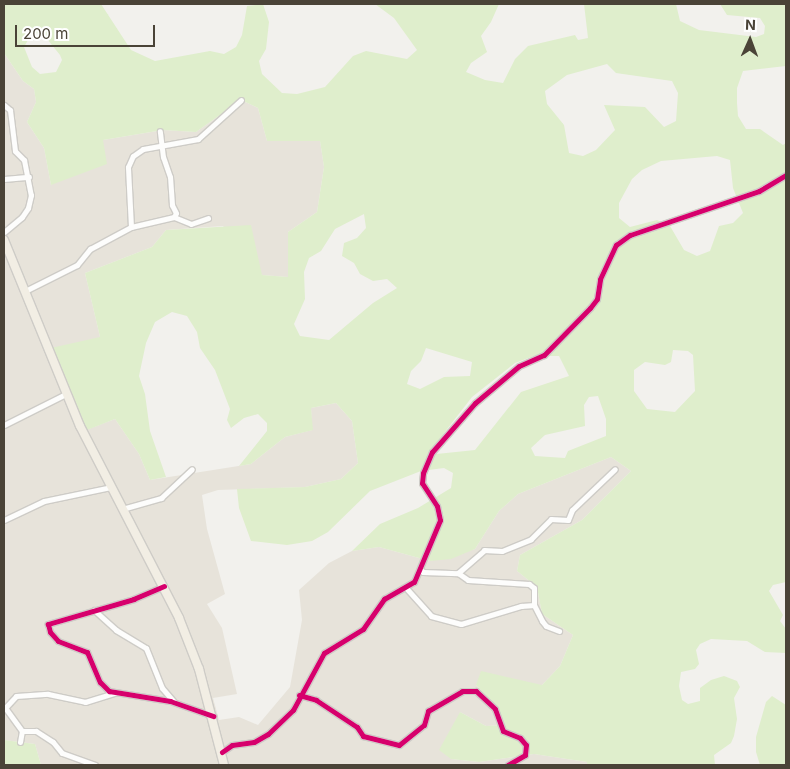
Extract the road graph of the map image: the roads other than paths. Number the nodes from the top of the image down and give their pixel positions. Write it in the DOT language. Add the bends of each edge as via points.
graph roads {
  1 [pos="241,100"];
  2 [pos="4,105"];
  3 [pos="160,131"];
  4 [pos="161,144"];
  5 [pos="786,175"];
  6 [pos="29,177"];
  7 [pos="4,179"];
  8 [pos="174,217"];
  9 [pos="208,218"];
  10 [pos="131,227"];
  11 [pos="4,232"];
  12 [pos="4,240"];
  13 [pos="24,291"];
  14 [pos="66,394"];
  15 [pos="4,425"];
  16 [pos="192,468"];
  17 [pos="615,469"];
  18 [pos="111,488"];
  19 [pos="122,509"];
  20 [pos="4,520"];
  21 [pos="420,569"];
  22 [pos="458,573"];
  23 [pos="164,586"];
  24 [pos="407,589"];
  25 [pos="534,605"];
  26 [pos="94,610"];
  27 [pos="559,631"];
  28 [pos="115,693"];
  29 [pos="299,695"];
  30 [pos="174,702"];
  31 [pos="213,716"];
  32 [pos="22,730"];
  33 [pos="20,742"];
  34 [pos="222,752"];
  35 [pos="95,765"];
  36 [pos="224,765"];
  37 [pos="508,765"];
  1 -- 4 [label="street" via="198,139"];
  2 -- 6 [label="street" via="10,110 15,151 24,160"];
  3 -- 4 [label="street"];
  4 -- 8 [label="street" via="170,178"];
  4 -- 10 [label="street" via="133,156 128,167"];
  5 -- 21 [label="street" via="758,190 630,235 616,245 600,278 597,299 590,308 544,355 519,366 475,403 432,452 422,473 422,483 437,506 440,520"];
  6 -- 7 [label="street"];
  6 -- 11 [label="street" via="28,208"];
  8 -- 9 [label="street" via="191,224"];
  8 -- 10 [label="street"];
  10 -- 13 [label="street" via="90,249 77,265"];
  12 -- 13 [label="main road"];
  13 -- 14 [label="main road"];
  14 -- 15 [label="street"];
  14 -- 18 [label="main road"];
  16 -- 19 [label="street" via="161,498"];
  17 -- 22 [label="street" via="572,510 568,520 551,519 531,539 502,551 484,550"];
  18 -- 19 [label="main road"];
  18 -- 20 [label="street" via="44,501"];
  19 -- 23 [label="main road"];
  21 -- 22 [label="street" via="423,572"];
  21 -- 24 [label="street"];
  22 -- 25 [label="street" via="468,580 529,584 534,588"];
  23 -- 26 [label="street"];
  23 -- 31 [label="main road" via="199,669"];
  24 -- 25 [label="street" via="431,616 461,624"];
  24 -- 29 [label="street" via="384,599 363,629 324,653"];
  25 -- 27 [label="street" via="546,626"];
  26 -- 28 [label="street" via="48,624 48,627 58,641 87,652 100,682"];
  26 -- 30 [label="street" via="111,626 146,648 162,688"];
  28 -- 30 [label="street"];
  28 -- 32 [label="street" via="85,702 48,694 16,696 5,708"];
  29 -- 34 [label="street" via="293,710 268,734 254,742 232,745"];
  29 -- 37 [label="street" via="316,700 357,728 363,736 399,746 424,725 428,711 462,691 476,691 495,709 503,730 520,738 526,745 525,755"];
  30 -- 31 [label="street"];
  31 -- 34 [label="main road"];
  32 -- 33 [label="street"];
  32 -- 35 [label="street" via="36,731 53,742 62,753"];
  34 -- 36 [label="main road"];
}
